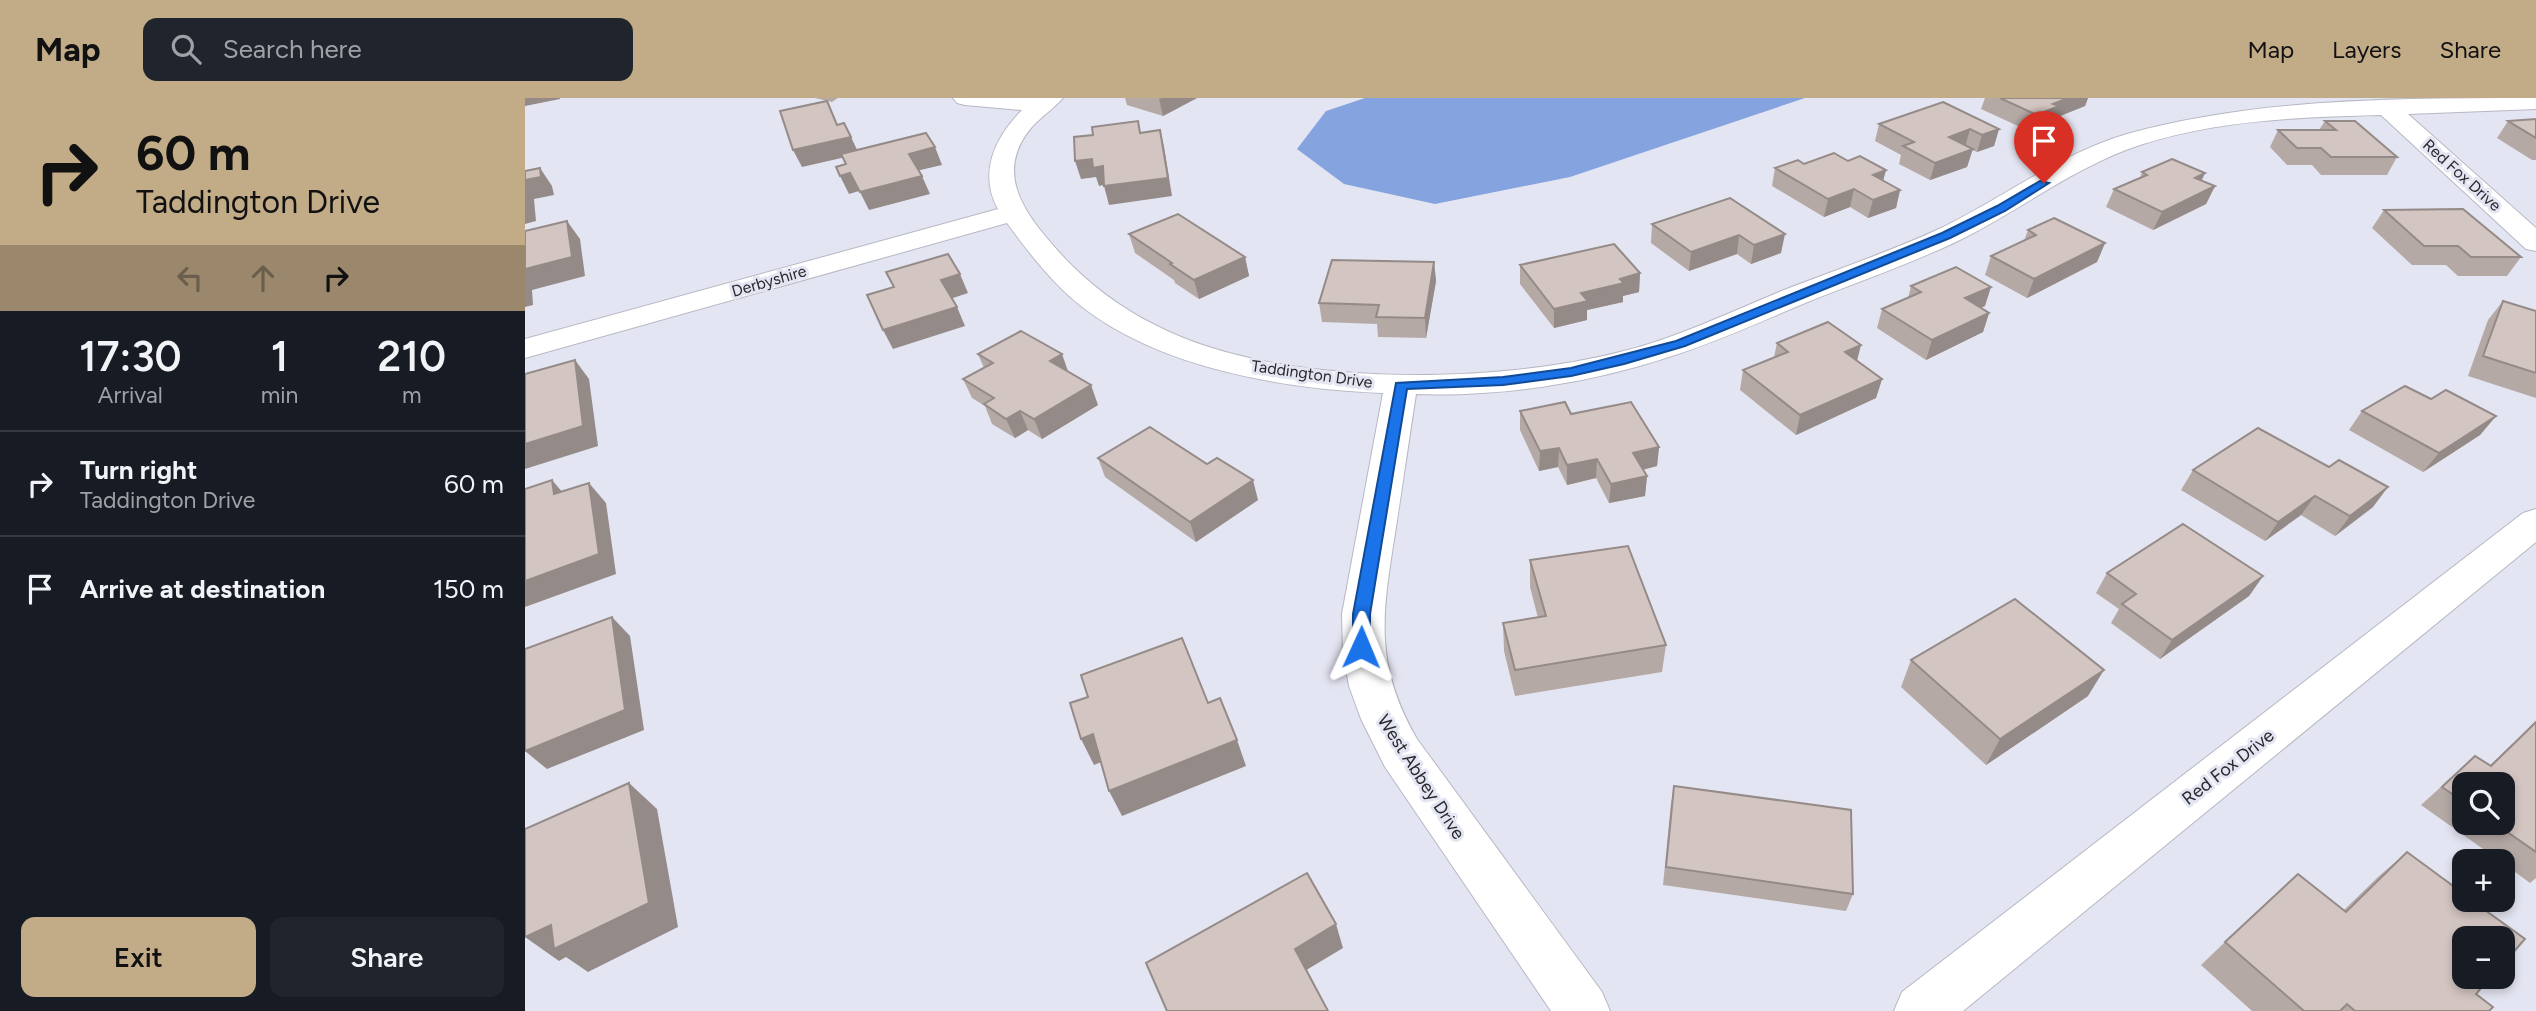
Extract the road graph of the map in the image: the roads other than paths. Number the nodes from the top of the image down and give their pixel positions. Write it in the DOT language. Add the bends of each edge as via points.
graph roads {
  1 [pos="965,98"];
  2 [pos="1046,102"];
  3 [pos="2536,102"];
  4 [pos="2387,108"];
  5 [pos="1013,213"];
  6 [pos="2536,243"];
  7 [pos="525,349"];
  8 [pos="1401,386"];
  9 [pos="2536,522"];
  10 [pos="1583,1011"];
  11 [pos="1921,1011"];
  1 -- 2 [label="street"];
  2 -- 5 [label="street, Taddington Drive" via="1022,125 1003,154 1003,194"];
  3 -- 4 [label="street, Taddington Drive"];
  4 -- 6 [label="street, Red Fox Drive"];
  4 -- 8 [label="street, Taddington Drive" via="2277,111 2162,130 2087,158 1946,236 1681,343 1571,372"];
  5 -- 7 [label="street, Derbyshire"];
  5 -- 8 [label="street, Taddington Drive" via="1054,264 1093,301 1123,321 1174,344 1266,370"];
  8 -- 10 [label="street, West Abbey Drive" via="1362,614 1367,682 1380,717 1401,752"];
  9 -- 11 [label="street, Red Fox Drive"];
}
